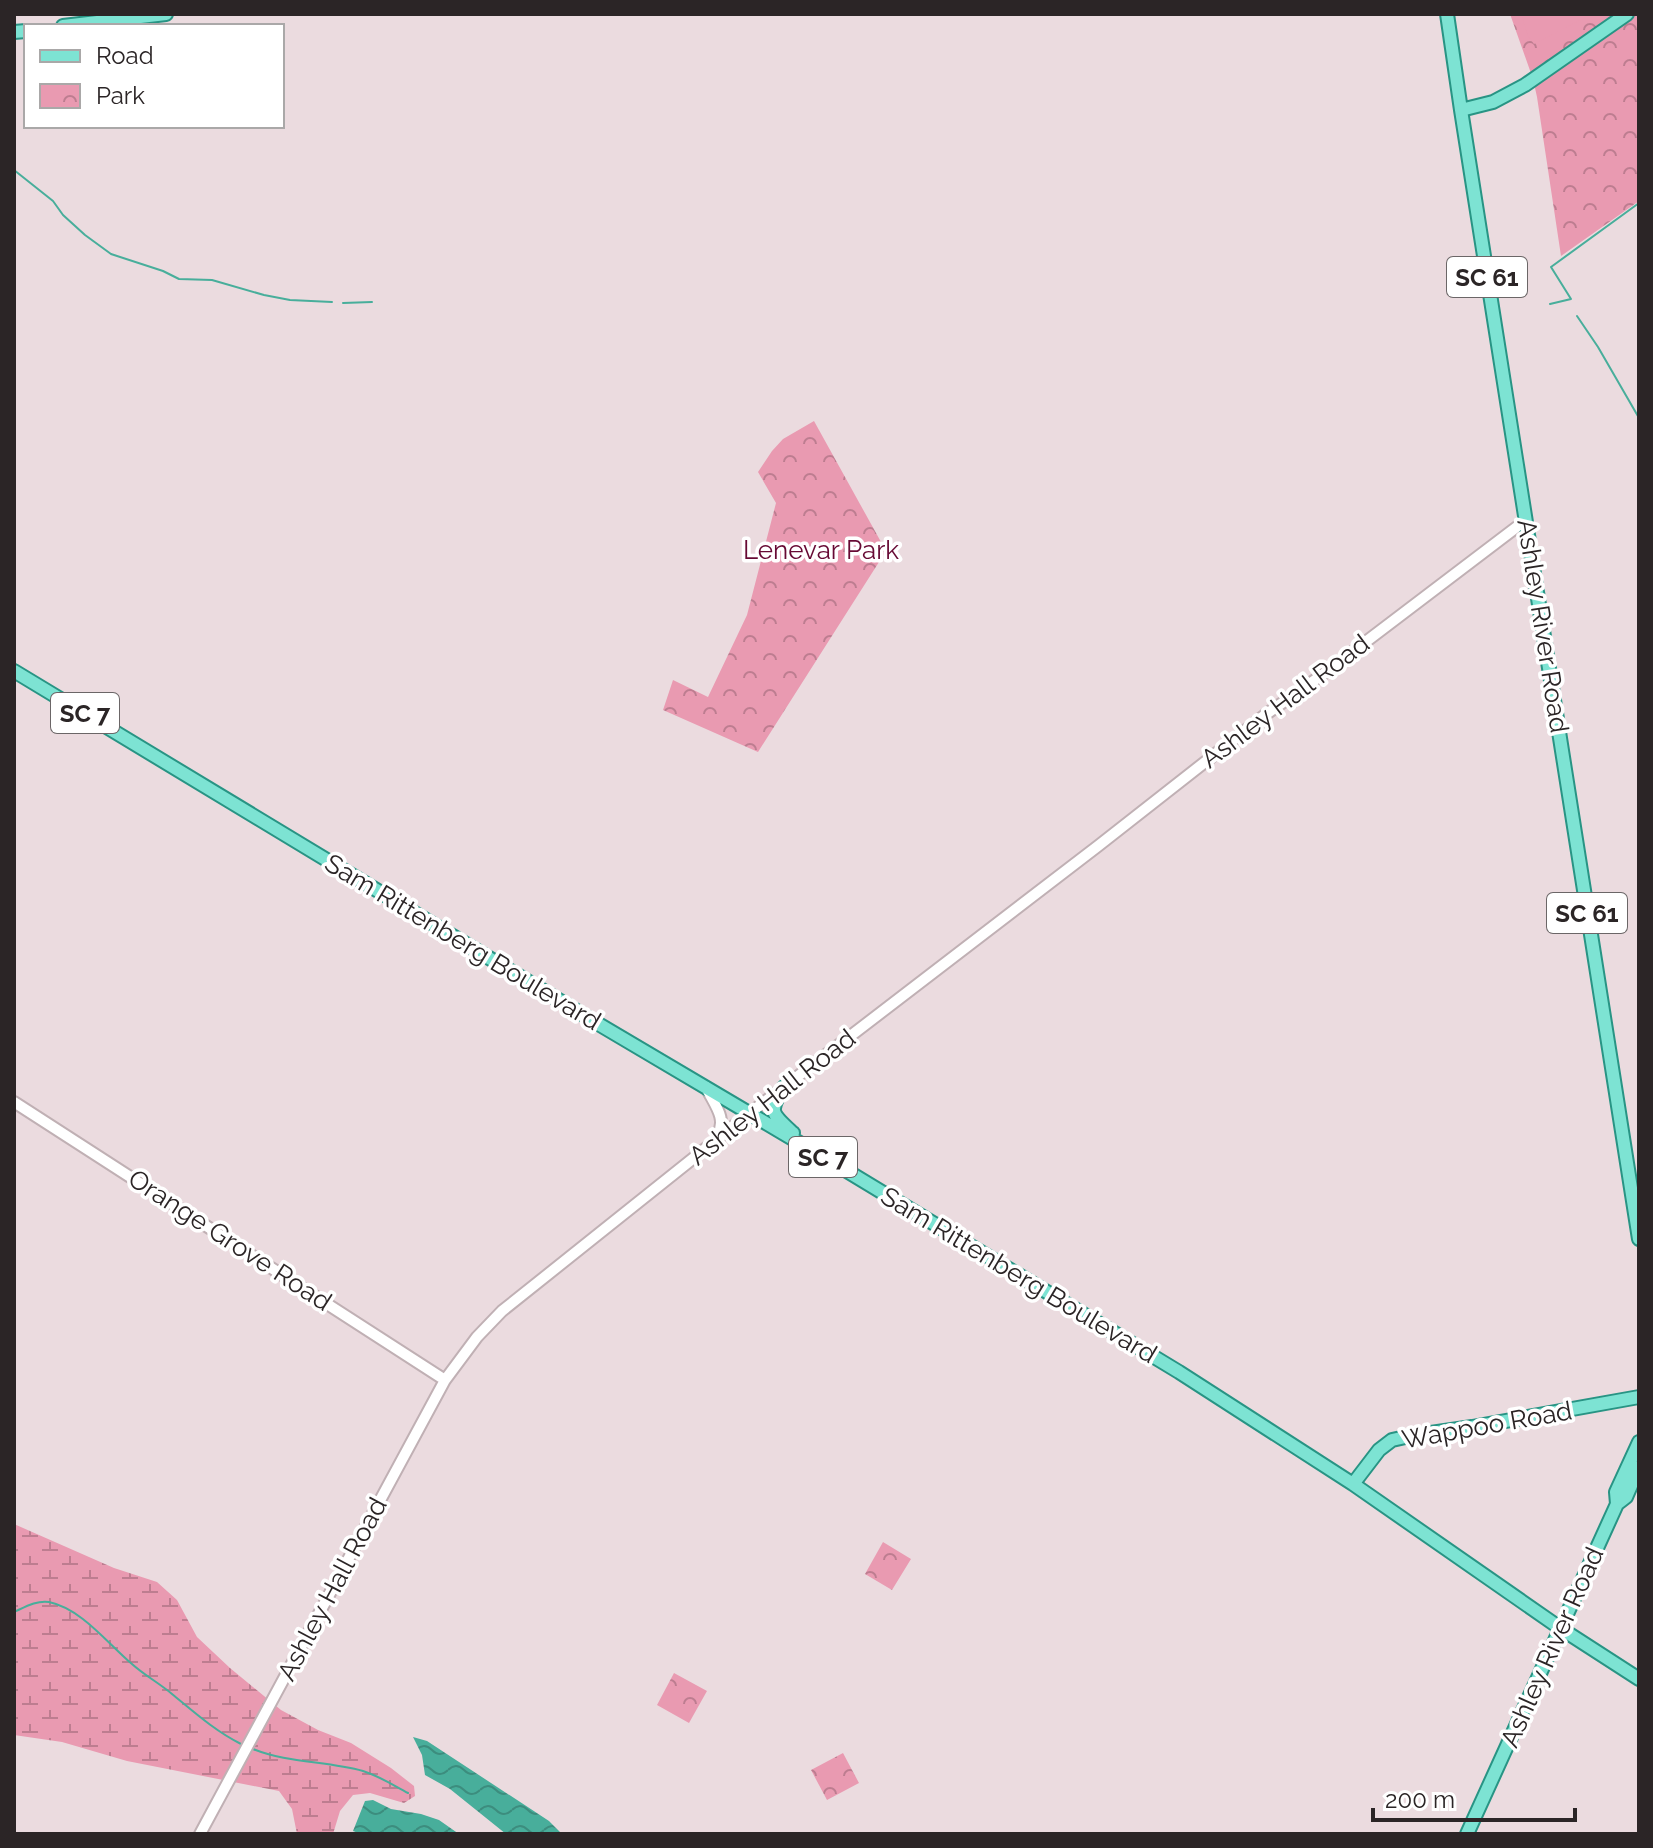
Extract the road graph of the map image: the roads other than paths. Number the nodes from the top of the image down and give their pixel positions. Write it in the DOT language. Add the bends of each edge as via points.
graph roads {
  1 [pos="166,14"];
  2 [pos="1447,14"];
  3 [pos="1627,14"];
  4 [pos="80,24"];
  5 [pos="1461,110"];
  6 [pos="1526,520"];
  7 [pos="14,671"];
  8 [pos="706,1087"];
  9 [pos="784,1087"];
  10 [pos="14,1102"];
  11 [pos="750,1113"];
  12 [pos="713,1143"];
  13 [pos="813,1151"];
  14 [pos="1639,1239"];
  15 [pos="445,1380"];
  16 [pos="1639,1397"];
  17 [pos="1639,1442"];
  18 [pos="1639,1467"];
  19 [pos="1353,1484"];
  20 [pos="1617,1504"];
  21 [pos="1560,1628"];
  22 [pos="1639,1679"];
  23 [pos="200,1834"];
  24 [pos="1467,1834"];
  1 -- 4 [label="main road"];
  2 -- 5 [label="main road, Ashley River Road / SC 61"];
  3 -- 5 [label="main road" via="1525,85 1493,102"];
  5 -- 6 [label="main road, Ashley River Road / SC 61"];
  6 -- 9 [label="street, Ashley Hall Road"];
  6 -- 14 [label="main road, Ashley River Road / SC 61"];
  7 -- 8 [label="main road, Sam Rittenberg Boulevard / SC 7"];
  8 -- 11 [label="main road, Sam Rittenberg Boulevard / SC 7"];
  8 -- 12 [label="street" via="722,1121"];
  9 -- 11 [label="street, Ashley Hall Road"];
  9 -- 13 [label="main road" via="774,1113"];
  10 -- 15 [label="street, Orange Grove Road"];
  11 -- 12 [label="street, Ashley Hall Road"];
  11 -- 13 [label="main road, Sam Rittenberg Boulevard / SC 7"];
  12 -- 15 [label="street, Ashley Hall Road" via="502,1311"];
  13 -- 19 [label="main road, Sam Rittenberg Boulevard / SC 7" via="1179,1372"];
  15 -- 23 [label="street, Ashley Hall Road"];
  16 -- 19 [label="main road, Wappoo Road" via="1392,1440"];
  17 -- 20 [label="main road, Ashley River Road" via="1616,1492"];
  18 -- 20 [label="main road, Ashley River Road" via="1626,1497"];
  19 -- 21 [label="main road, Sam Rittenberg Boulevard / SC 7"];
  20 -- 21 [label="main road, Ashley River Road"];
  21 -- 22 [label="main road, Sam Rittenberg Boulevard / SC 7"];
  21 -- 24 [label="main road, Ashley River Road"];
}
